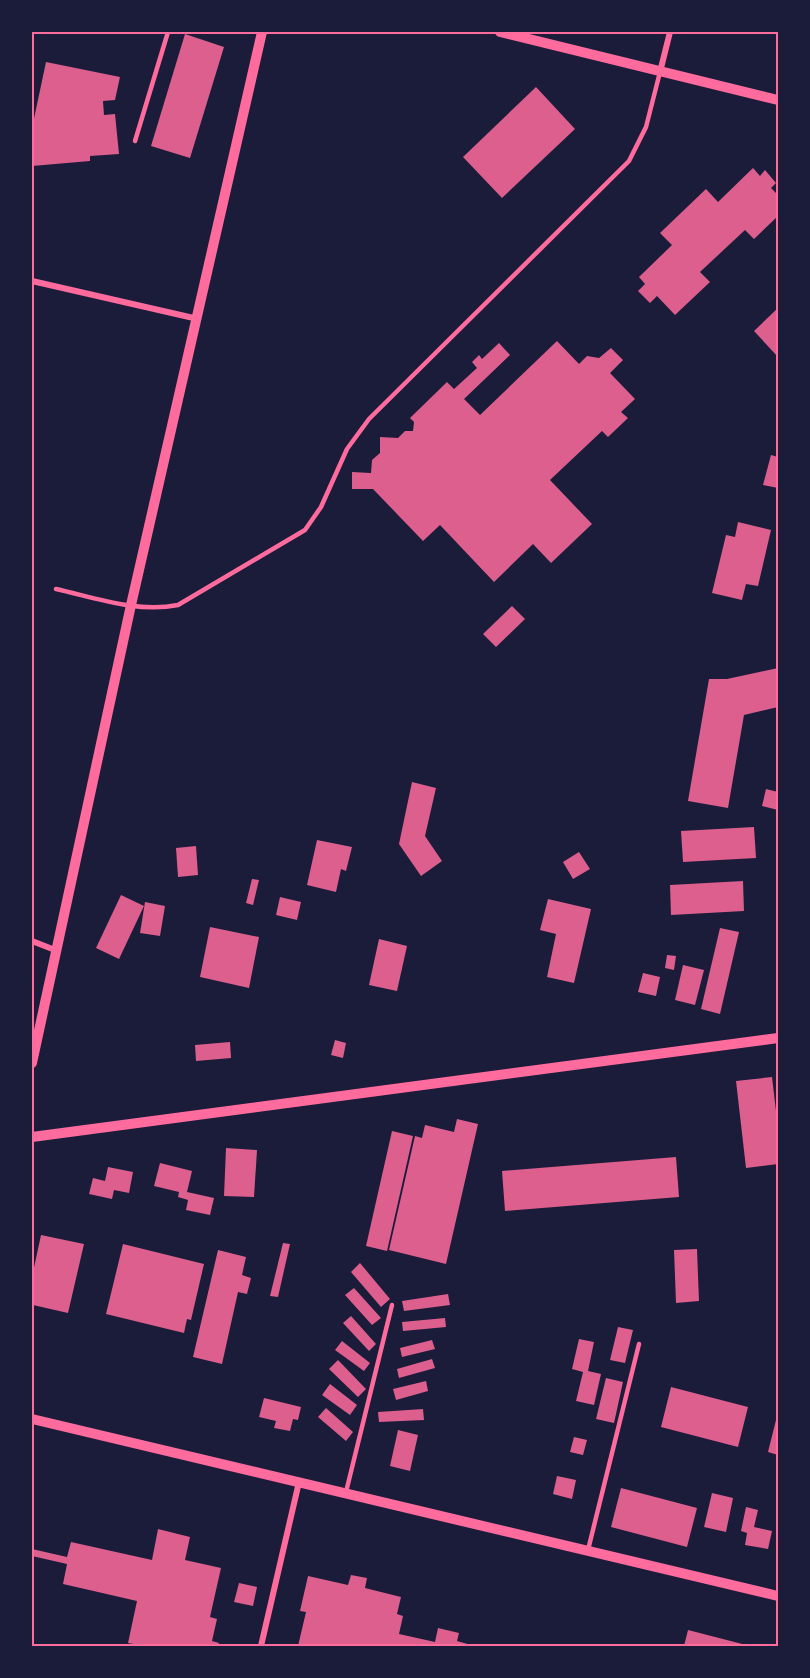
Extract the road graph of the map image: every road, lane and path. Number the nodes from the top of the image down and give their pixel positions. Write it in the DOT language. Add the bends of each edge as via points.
graph roads {
  1 [pos="168,32"];
  2 [pos="262,32"];
  3 [pos="500,32"];
  4 [pos="670,32"];
  5 [pos="544,37"];
  6 [pos="660,72"];
  7 [pos="778,100"];
  8 [pos="135,141"];
  9 [pos="32,281"];
  10 [pos="198,319"];
  11 [pos="56,589"];
  12 [pos="131,606"];
  13 [pos="32,941"];
  14 [pos="55,950"];
  15 [pos="778,1038"];
  16 [pos="32,1063"];
  17 [pos="32,1137"];
  18 [pos="392,1305"];
  19 [pos="639,1344"];
  20 [pos="32,1419"];
  21 [pos="299,1482"];
  22 [pos="346,1492"];
  23 [pos="588,1550"];
  24 [pos="778,1596"];
  25 [pos="261,1647"];
  1 -- 8 [label="lane"];
  2 -- 10 [label="street"];
  3 -- 5 [label="street"];
  4 -- 6 [label="street"];
  5 -- 6 [label="street"];
  6 -- 7 [label="street"];
  6 -- 12 [label="lane" via="646,128 629,161 369,419 347,449 321,507 305,530 178,605 158,609"];
  9 -- 10 [label="street"];
  10 -- 12 [label="street"];
  11 -- 12 [label="lane"];
  12 -- 14 [label="street"];
  13 -- 14 [label="street"];
  14 -- 16 [label="street"];
  15 -- 17 [label="street"];
  18 -- 22 [label="lane"];
  19 -- 23 [label="lane"];
  20 -- 21 [label="street"];
  21 -- 22 [label="street"];
  21 -- 25 [label="street"];
  22 -- 23 [label="street"];
  23 -- 24 [label="street"];
}
